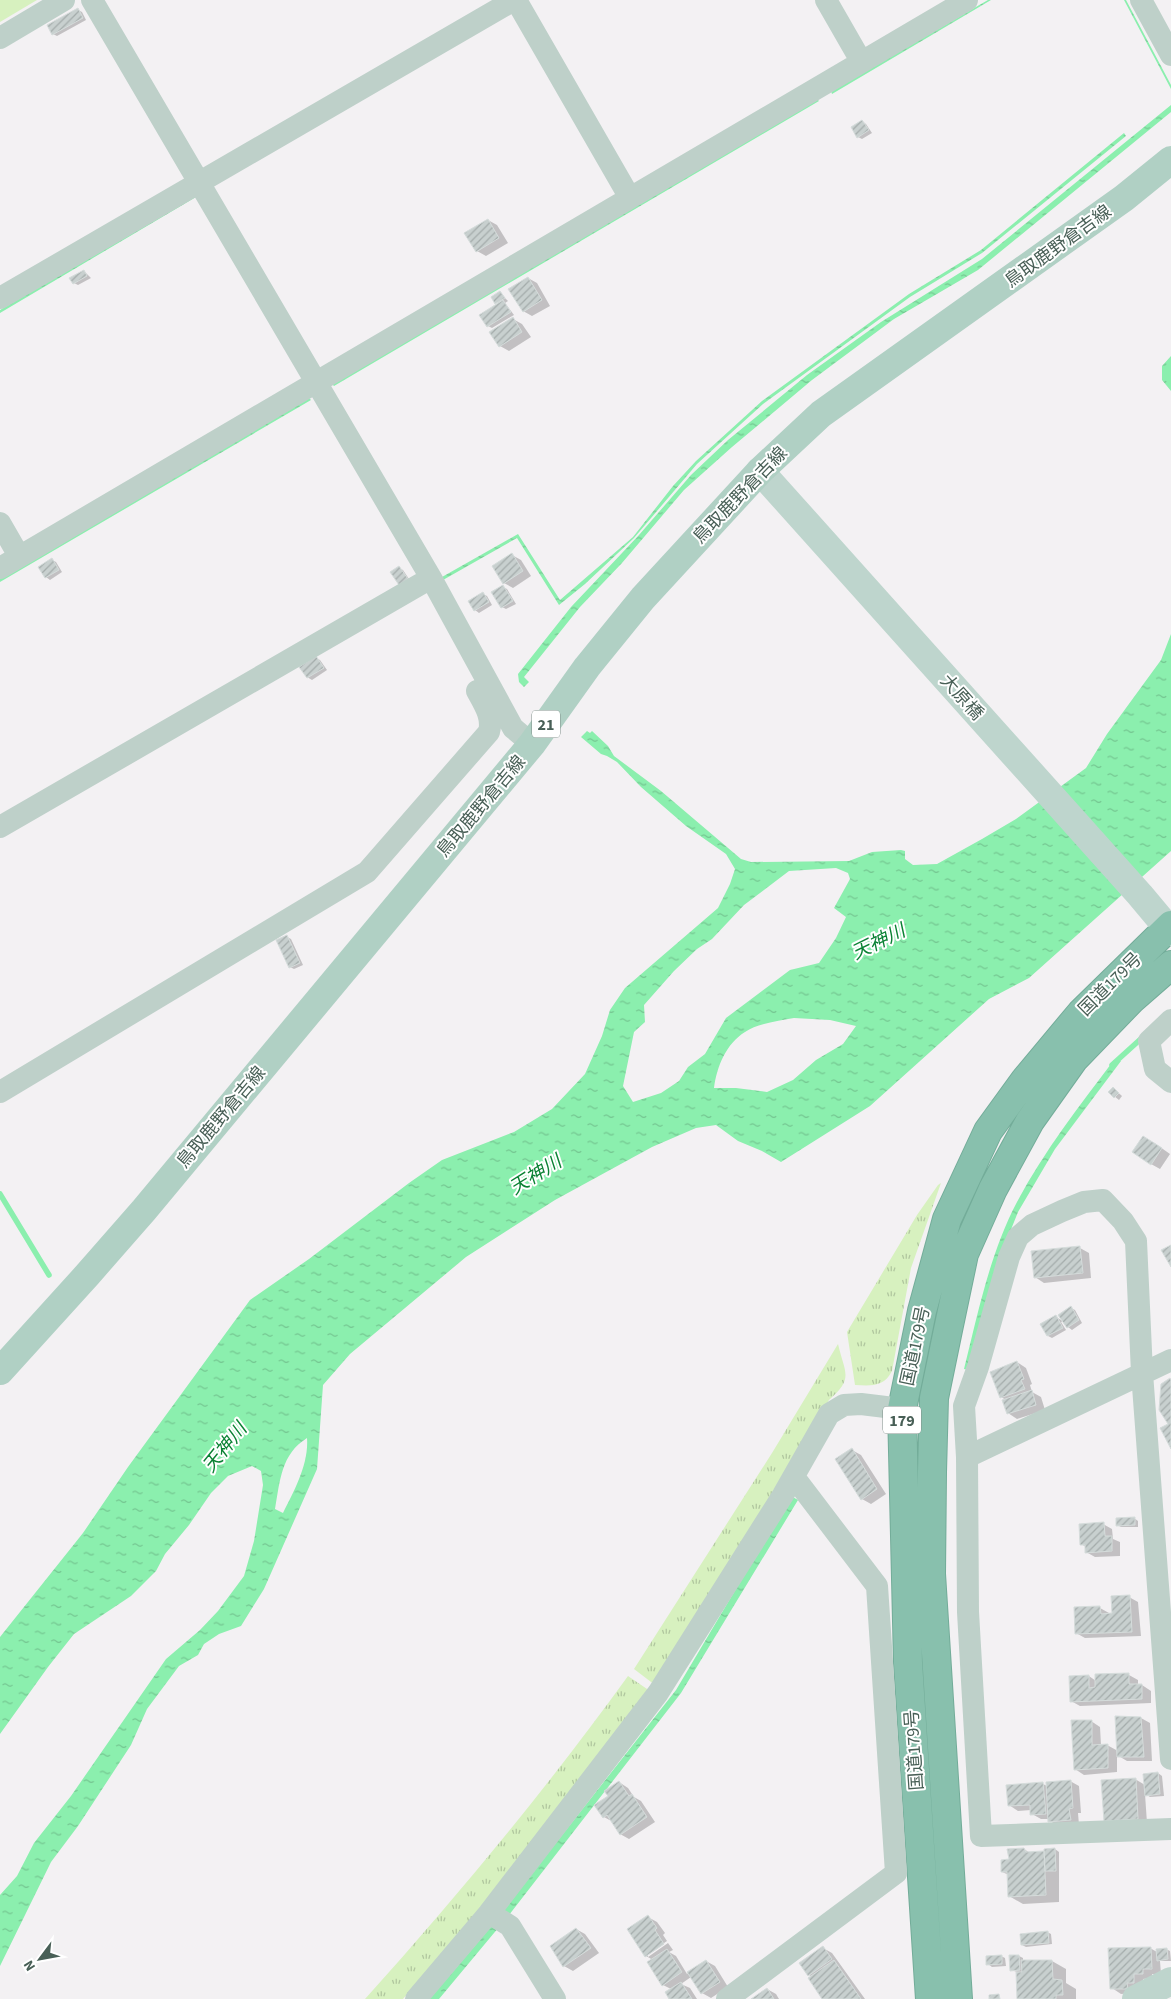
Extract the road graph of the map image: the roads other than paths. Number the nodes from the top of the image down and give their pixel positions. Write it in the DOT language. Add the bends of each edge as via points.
graph roads {
  1 [pos="64,0"];
  2 [pos="92,0"];
  3 [pos="515,0"];
  4 [pos="826,0"];
  5 [pos="967,0"];
  6 [pos="1141,0"];
  7 [pos="0,38"];
  8 [pos="1171,54"];
  9 [pos="861,61"];
  10 [pos="1171,160"];
  11 [pos="198,184"];
  12 [pos="630,198"];
  13 [pos="0,298"];
  14 [pos="316,382"];
  15 [pos="760,471"];
  16 [pos="0,523"];
  17 [pos="20,556"];
  18 [pos="0,568"];
  19 [pos="425,581"];
  20 [pos="532,744"];
  21 [pos="0,827"];
  22 [pos="1170,928"];
  23 [pos="1171,965"];
  24 [pos="1171,1020"];
  25 [pos="1171,1082"];
  26 [pos="0,1092"];
  27 [pos="1171,1360"];
  28 [pos="0,1371"];
  29 [pos="1142,1373"];
  30 [pos="902,1409"];
  31 [pos="967,1457"];
  32 [pos="794,1477"];
  33 [pos="1171,1759"];
  34 [pos="1171,1829"];
  35 [pos="489,1913"];
  36 [pos="1171,1981"];
  37 [pos="416,1999"];
  38 [pos="555,1999"];
  39 [pos="727,1999"];
  40 [pos="930,1999"];
  41 [pos="958,1999"];
  42 [pos="1136,1999"];
  1 -- 7 [label="street"];
  2 -- 11 [label="street"];
  3 -- 11 [label="street"];
  3 -- 12 [label="street"];
  4 -- 9 [label="street"];
  5 -- 9 [label="street"];
  6 -- 8 [label="street"];
  9 -- 12 [label="street"];
  10 -- 15 [label="main road, 鳥取鹿野倉吉線 / 21" via="1124,198 821,414"];
  11 -- 13 [label="street"];
  11 -- 14 [label="street"];
  12 -- 14 [label="street"];
  14 -- 17 [label="street"];
  14 -- 19 [label="street"];
  15 -- 20 [label="main road, 鳥取鹿野倉吉線 / 21" via="643,598 587,667"];
  15 -- 22 [label="street, 大原橋"];
  16 -- 17 [label="street"];
  17 -- 18 [label="street"];
  19 -- 20 [label="street" via="513,728"];
  19 -- 21 [label="street"];
  19 -- 26 [label="street" via="487,708 491,724 489,732 366,872"];
  20 -- 28 [label="main road, 鳥取鹿野倉吉線 / 21" via="144,1210"];
  22 -- 30 [label="highway, 国道179号 / 179" via="1081,1013 1025,1080 988,1131 947,1219 922,1311"];
  23 -- 41 [label="highway, 国道179号 / 179" via="1130,1000 1074,1059 1030,1122 993,1189 964,1254 948,1330 934,1398 931,1574"];
  24 -- 25 [label="street" via="1149,1040 1155,1068"];
  27 -- 29 [label="street"];
  29 -- 31 [label="street"];
  29 -- 31 [label="street" via="1136,1241 1123,1221 1104,1200 1084,1202 1032,1225 1018,1237 1009,1257 964,1406"];
  29 -- 33 [label="street"];
  30 -- 32 [label="street" via="844,1405 830,1414"];
  30 -- 40 [label="highway, 国道179号 / 179" via="908,1663"];
  31 -- 34 [label="street" via="968,1612 981,1836"];
  32 -- 35 [label="street" via="658,1693"];
  32 -- 39 [label="street" via="877,1586 896,1873"];
  35 -- 37 [label="street"];
  35 -- 38 [label="street" via="510,1926"];
  36 -- 42 [label="street"];
}
